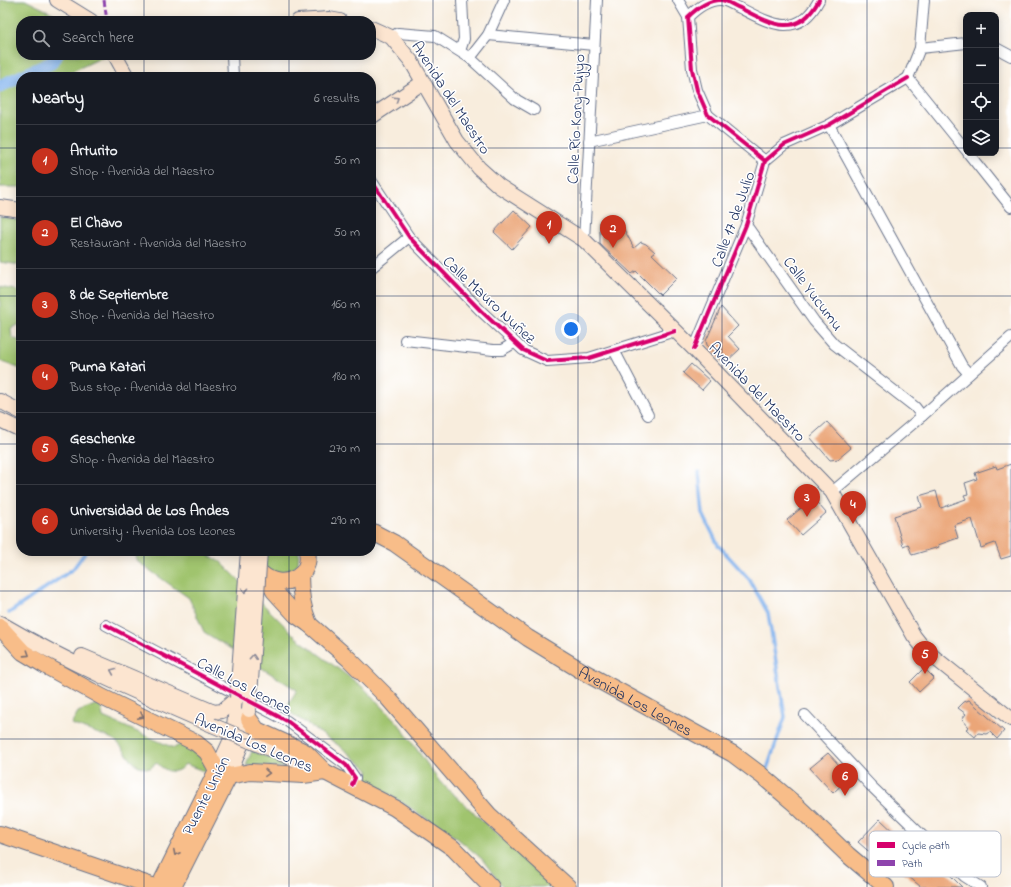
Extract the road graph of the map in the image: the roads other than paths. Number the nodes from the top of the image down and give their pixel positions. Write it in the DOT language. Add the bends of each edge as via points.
graph roads {
  1 [pos="462,0"];
  2 [pos="504,0"];
  3 [pos="597,0"];
  4 [pos="678,0"];
  5 [pos="720,0"];
  6 [pos="819,0"];
  7 [pos="924,0"];
  8 [pos="62,3"];
  9 [pos="82,16"];
  10 [pos="688,17"];
  11 [pos="376,30"];
  12 [pos="488,35"];
  13 [pos="391,37"];
  14 [pos="963,43"];
  15 [pos="594,44"];
  16 [pos="920,48"];
  17 [pos="999,50"];
  18 [pos="460,51"];
  19 [pos="1011,56"];
  20 [pos="470,58"];
  21 [pos="118,60"];
  22 [pos="232,60"];
  23 [pos="124,72"];
  24 [pos="233,72"];
  25 [pos="908,78"];
  26 [pos="422,83"];
  27 [pos="534,110"];
  28 [pos="376,114"];
  29 [pos="708,115"];
  30 [pos="829,125"];
  31 [pos="589,141"];
  32 [pos="963,146"];
  33 [pos="970,156"];
  34 [pos="765,161"];
  35 [pos="376,188"];
  36 [pos="0,207"];
  37 [pos="1011,207"];
  38 [pos="16,209"];
  39 [pos="746,225"];
  40 [pos="409,237"];
  41 [pos="584,240"];
  42 [pos="376,264"];
  43 [pos="675,331"];
  44 [pos="1011,337"];
  45 [pos="405,340"];
  46 [pos="514,343"];
  47 [pos="694,349"];
  48 [pos="615,352"];
  49 [pos="969,374"];
  50 [pos="0,401"];
  51 [pos="16,409"];
  52 [pos="648,415"];
  53 [pos="922,416"];
  54 [pos="0,420"];
  55 [pos="16,428"];
  56 [pos="832,492"];
  57 [pos="376,534"];
  58 [pos="248,556"];
  59 [pos="248,556"];
  60 [pos="256,556"];
  61 [pos="260,556"];
  62 [pos="309,556"];
  63 [pos="263,574"];
  64 [pos="300,575"];
  65 [pos="0,623"];
  66 [pos="309,624"];
  67 [pos="106,625"];
  68 [pos="0,627"];
  69 [pos="44,648"];
  70 [pos="237,698"];
  71 [pos="249,714"];
  72 [pos="805,714"];
  73 [pos="1011,719"];
  74 [pos="325,772"];
  75 [pos="220,779"];
  76 [pos="352,785"];
  77 [pos="918,831"];
  78 [pos="0,834"];
  79 [pos="869,873"];
  80 [pos="874,877"];
  81 [pos="966,877"];
  82 [pos="155,887"];
  83 [pos="159,887"];
  84 [pos="173,887"];
  85 [pos="491,887"];
  86 [pos="568,887"];
  87 [pos="886,887"];
  88 [pos="981,887"];
  1 -- 18 [label="street" via="464,39"];
  2 -- 12 [label="street"];
  3 -- 15 [label="street, Calle Río Kory Pujyo"];
  4 -- 10 [label="street"];
  5 -- 6 [label="street" via="775,25 800,22"];
  5 -- 10 [label="street" via="704,5"];
  7 -- 16 [label="street"];
  8 -- 9 [label="main road"];
  10 -- 29 [label="street" via="692,68 697,90"];
  11 -- 13 [label="main road, Avenida del Maestro"];
  12 -- 15 [label="street"];
  12 -- 20 [label="street"];
  13 -- 18 [label="street" via="398,33 435,36"];
  13 -- 26 [label="main road, Avenida del Maestro" via="411,62"];
  14 -- 16 [label="street"];
  15 -- 31 [label="street, Calle Río Kory Pujyo"];
  16 -- 25 [label="street"];
  17 -- 19 [label="street"];
  18 -- 20 [label="street"];
  20 -- 27 [label="street" via="515,99"];
  21 -- 23 [label="main road"];
  22 -- 24 [label="street"];
  25 -- 30 [label="street, Calle 17 de Julio"];
  25 -- 32 [label="street"];
  28 -- 26 [label="main road, one-way"];
  26 -- 41 [label="main road, Avenida del Maestro" via="457,141 478,168 499,186"];
  29 -- 31 [label="street"];
  29 -- 34 [label="street"];
  30 -- 34 [label="street, Calle 17 de Julio" via="784,145"];
  30 -- 49 [label="street" via="962,366"];
  31 -- 41 [label="street, Calle Río Kory Pujyo"];
  33 -- 37 [label="street"];
  34 -- 39 [label="street, Calle 17 de Julio"];
  35 -- 40 [label="street, Calle Mauro Nuñez"];
  36 -- 38 [label="main road"];
  39 -- 47 [label="street, Calle 17 de Julio"];
  39 -- 53 [label="street, Calle Yucumu" via="814,321 834,344 915,407"];
  40 -- 42 [label="street"];
  40 -- 46 [label="street, Calle Mauro Nuñez"];
  41 -- 43 [label="main road, Avenida del Maestro"];
  43 -- 47 [label="main road, Avenida del Maestro"];
  43 -- 48 [label="street, Calle Mauro Nuñez"];
  44 -- 49 [label="street"];
  45 -- 46 [label="street" via="493,350 502,350"];
  46 -- 48 [label="street, Calle Mauro Nuñez" via="547,361 589,358"];
  47 -- 56 [label="main road, Avenida del Maestro"];
  48 -- 52 [label="street"];
  49 -- 53 [label="street"];
  50 -- 51 [label="main road"];
  53 -- 56 [label="street"];
  54 -- 55 [label="main road"];
  56 -- 73 [label="main road, Avenida del Maestro" via="914,636 931,655"];
  57 -- 79 [label="main road, Avenida Los Leones" via="394,543 528,638 575,667 733,754 795,804"];
  58 -- 63 [label="main road"];
  59 -- 70 [label="main road, Puente Unión, one-way, bridge"];
  60 -- 63 [label="main road" via="256,562"];
  71 -- 61 [label="main road, Puente Unión, one-way, bridge"];
  62 -- 64 [label="main road"];
  63 -- 64 [label="main road" via="285,582"];
  63 -- 66 [label="main road" via="274,592 296,615"];
  64 -- 66 [label="main road" via="300,595"];
  65 -- 69 [label="main road, Avenida Los Leones"];
  66 -- 86 [label="main road" via="388,698 489,815"];
  67 -- 76 [label="street, Calle Los Leones" via="286,720 346,765 355,778"];
  68 -- 75 [label="main road, one-way" via="23,652 46,666 102,697 196,743 207,752"];
  70 -- 69 [label="main road, one-way" via="222,711 214,712 110,670 59,646"];
  69 -- 74 [label="main road, Avenida Los Leones, bridge" via="111,681"];
  70 -- 75 [label="main road, Puente Unión" via="233,735"];
  71 -- 74 [label="main road" via="253,726 305,752"];
  71 -- 75 [label="main road, Puente Unión" via="247,730"];
  72 -- 77 [label="street" via="871,786"];
  75 -- 74 [label="main road, one-way" via="250,772 303,775"];
  74 -- 76 [label="main road, Avenida Los Leones"];
  75 -- 83 [label="main road, Puente Unión, one-way"];
  75 -- 84 [label="main road, Puente Unión"];
  76 -- 85 [label="main road, Avenida Los Leones" via="395,808 453,848"];
  78 -- 82 [label="main road"];
  80 -- 87 [label="main road, Avenida Los Leones"];
  81 -- 88 [label="street"];
}
